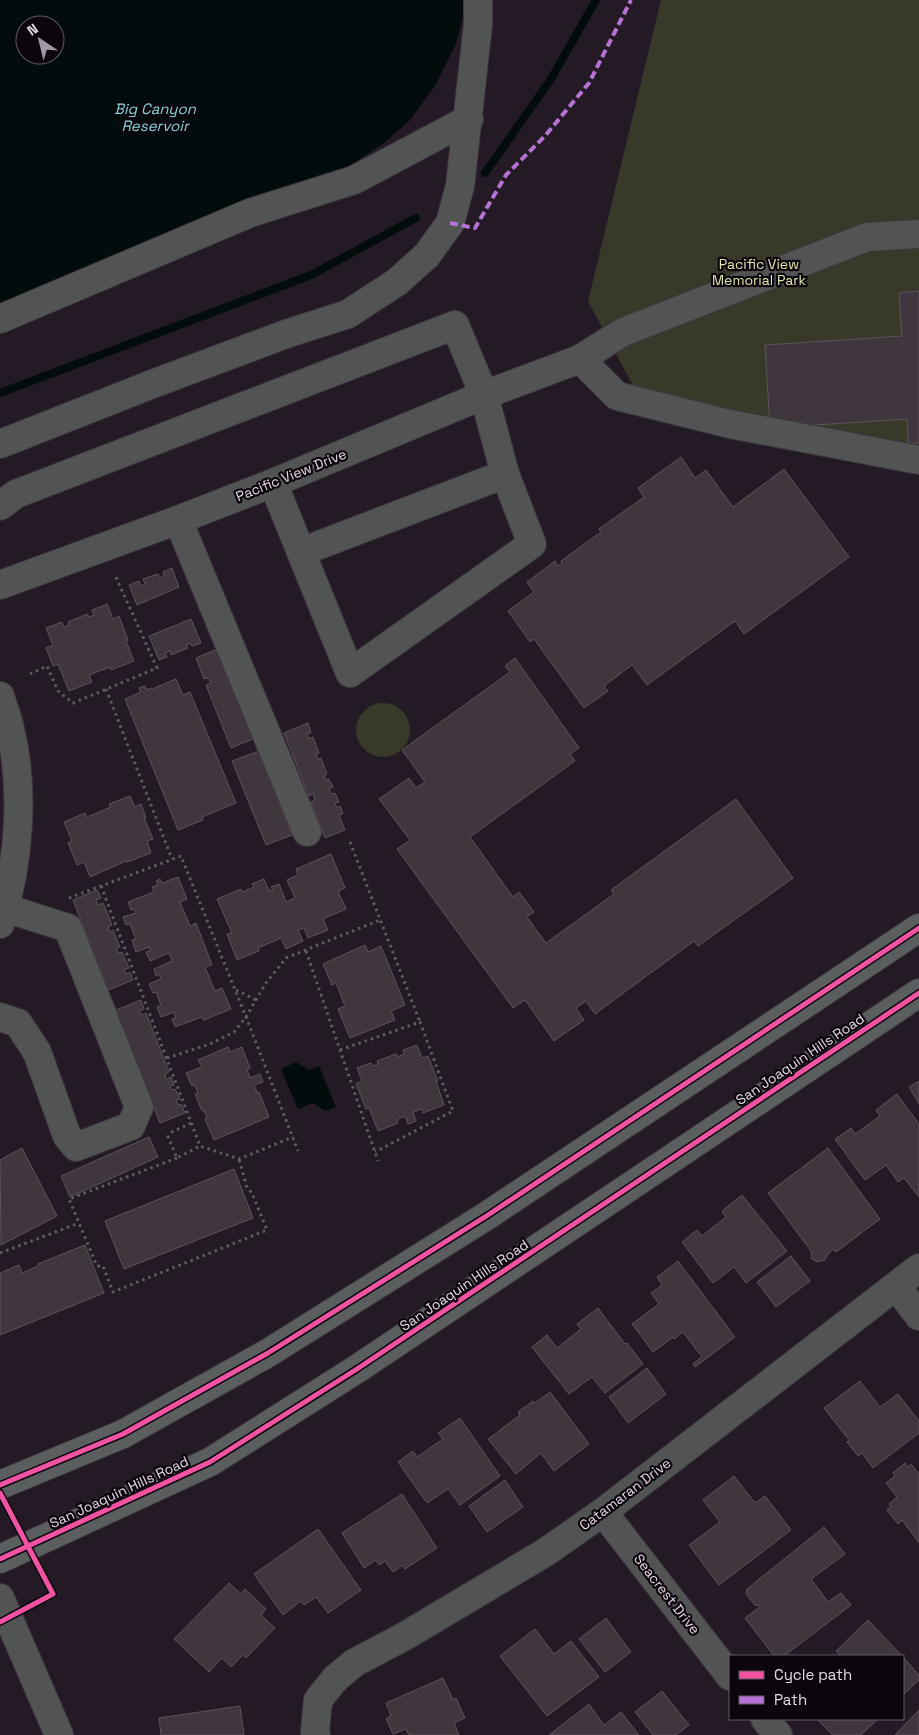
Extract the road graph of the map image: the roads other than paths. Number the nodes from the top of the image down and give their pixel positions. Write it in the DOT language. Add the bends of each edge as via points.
graph roads {
  1 [pos="478,0"];
  2 [pos="469,119"];
  3 [pos="919,234"];
  4 [pos="0,319"];
  5 [pos="580,359"];
  6 [pos="484,395"];
  7 [pos="0,444"];
  8 [pos="919,460"];
  9 [pos="505,474"];
  10 [pos="273,483"];
  11 [pos="0,506"];
  12 [pos="178,520"];
  13 [pos="301,552"];
  14 [pos="0,585"];
  15 [pos="0,696"];
  16 [pos="307,832"];
  17 [pos="3,916"];
  18 [pos="919,928"];
  19 [pos="919,992"];
  20 [pos="0,1018"];
  21 [pos="919,1268"];
  22 [pos="896,1286"];
  23 [pos="919,1316"];
  24 [pos="0,1485"];
  25 [pos="603,1512"];
  26 [pos="0,1559"];
  27 [pos="0,1598"];
  28 [pos="729,1675"];
  29 [pos="765,1720"];
  30 [pos="59,1735"];
  31 [pos="316,1735"];
  32 [pos="778,1735"];
  1 -- 2 [label="street"];
  2 -- 4 [label="street" via="354,180 250,214"];
  2 -- 7 [label="street" via="460,186 450,223 427,255 397,282 348,314 154,383"];
  3 -- 5 [label="street, Pacific View Drive" via="867,237 623,332"];
  5 -- 6 [label="street, Pacific View Drive"];
  5 -- 8 [label="street" via="617,396 730,424"];
  6 -- 9 [label="street"];
  6 -- 10 [label="street, Pacific View Drive"];
  6 -- 11 [label="street" via="455,325 16,494"];
  9 -- 13 [label="street"];
  9 -- 13 [label="street" via="532,544 350,673"];
  10 -- 12 [label="street, Pacific View Drive"];
  10 -- 13 [label="street"];
  12 -- 14 [label="street, Pacific View Drive"];
  12 -- 16 [label="street"];
  15 -- 17 [label="street" via="10,729 18,777 18,837"];
  17 -- 20 [label="street" via="68,928 139,1107 130,1126 76,1147 67,1136 37,1052 18,1023"];
  18 -- 24 [label="main road" via="488,1215 268,1353 123,1434"];
  19 -- 26 [label="main road, San Joaquin Hills Road" via="357,1369 210,1462"];
  21 -- 22 [label="street, Catamaran Drive"];
  22 -- 23 [label="street"];
  22 -- 25 [label="street, Catamaran Drive"];
  25 -- 28 [label="street, Seacrest Drive"];
  25 -- 31 [label="street, Catamaran Drive" via="546,1552 354,1663 318,1700"];
  27 -- 30 [label="street"];
  29 -- 32 [label="street"];
}
